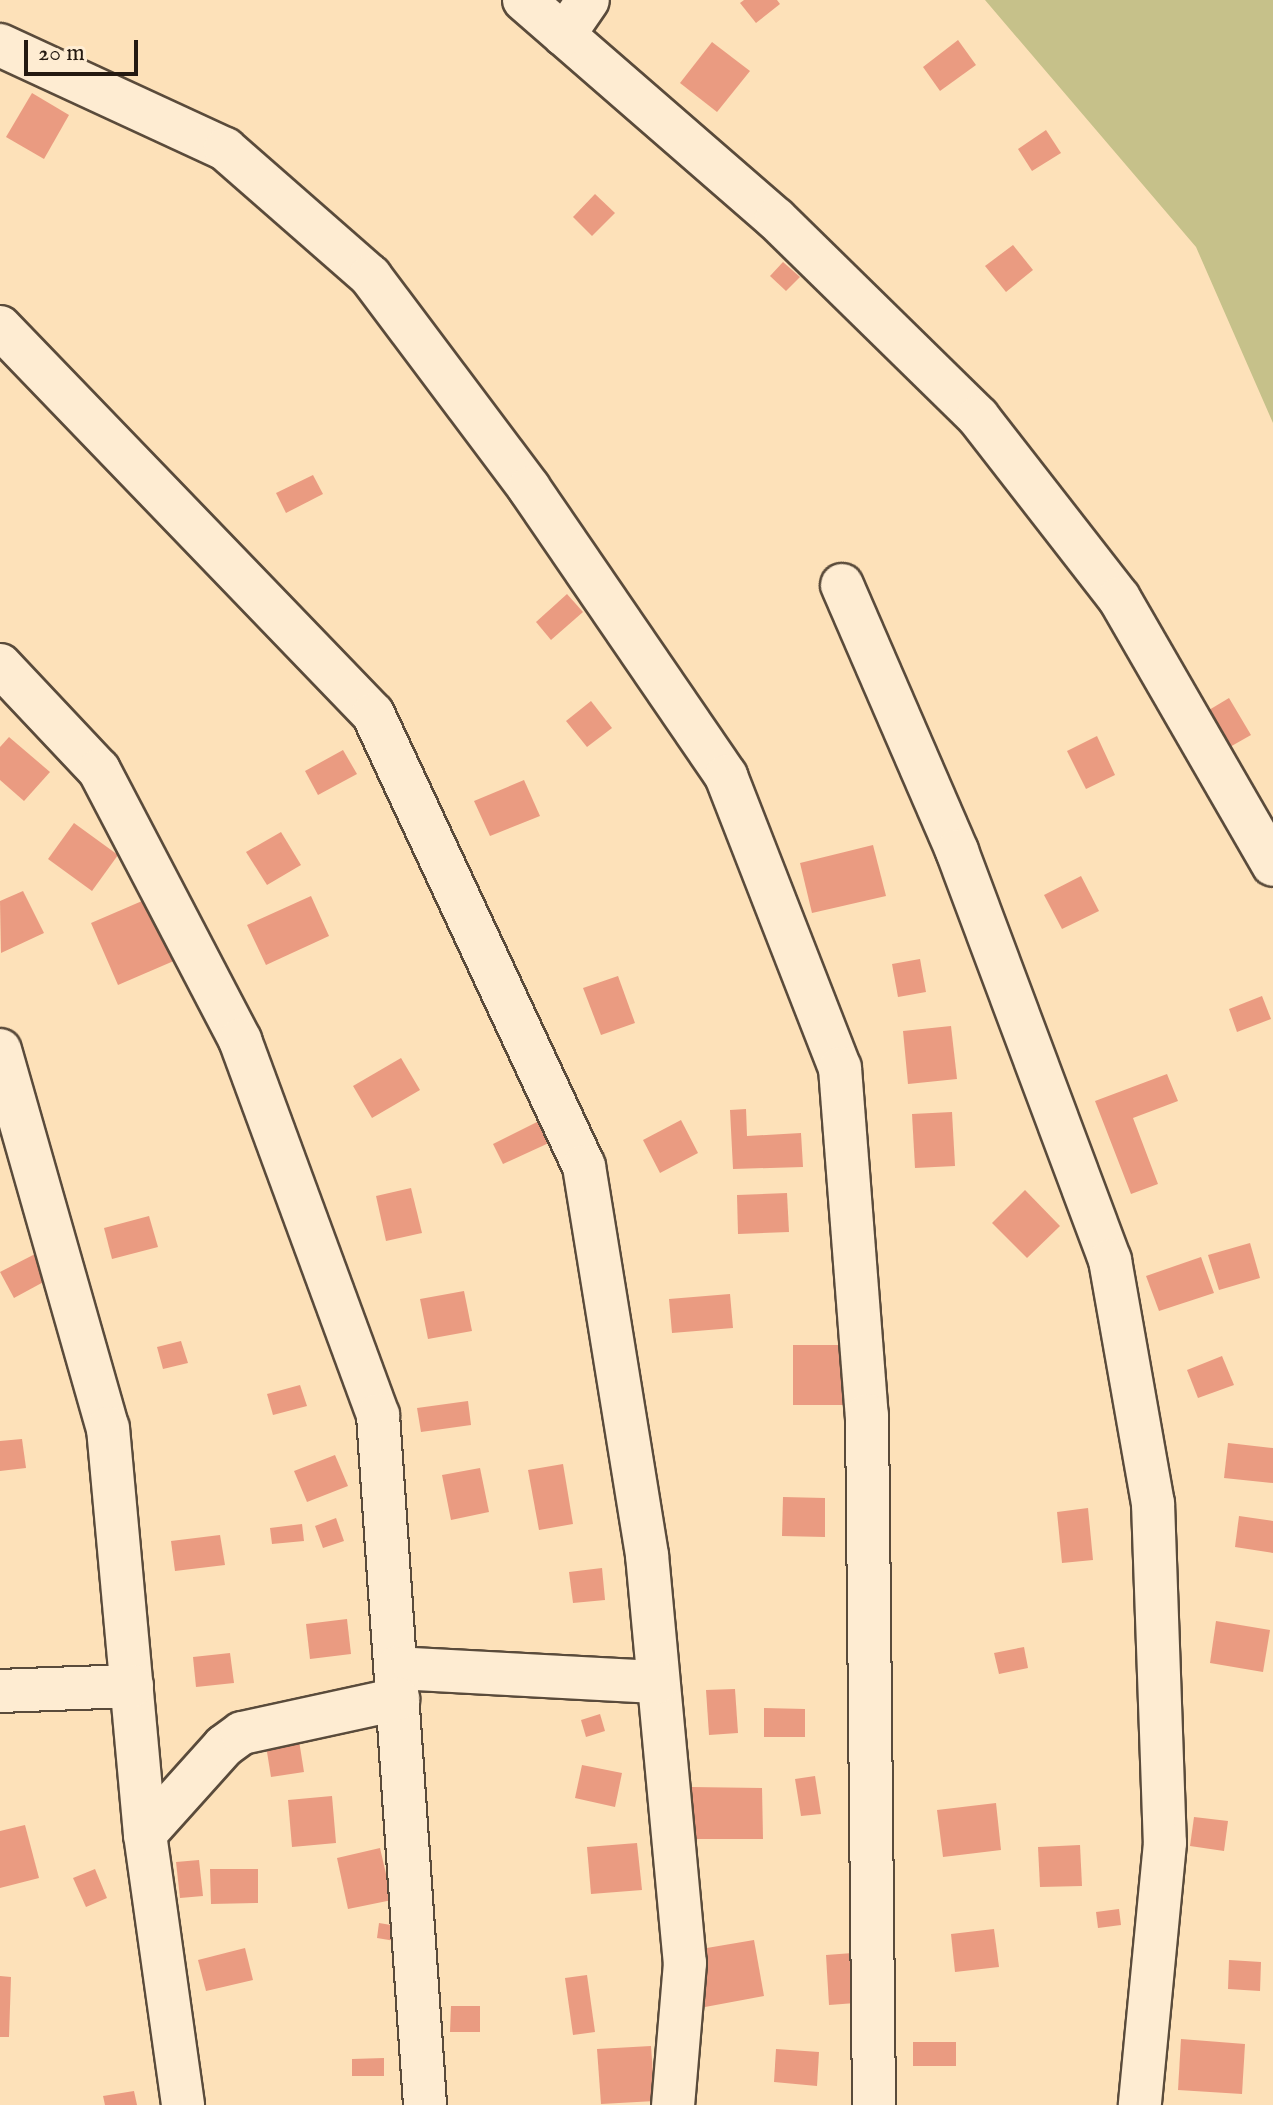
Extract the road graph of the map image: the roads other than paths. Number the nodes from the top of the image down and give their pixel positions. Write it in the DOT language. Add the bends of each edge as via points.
graph roads {
  1 [pos="524,0"];
  2 [pos="588,0"];
  3 [pos="564,35"];
  4 [pos="0,45"];
  5 [pos="0,327"];
  6 [pos="842,585"];
  7 [pos="0,665"];
  8 [pos="1273,865"];
  9 [pos="0,1050"];
  10 [pos="658,1682"];
  11 [pos="397,1683"];
  12 [pos="132,1686"];
  13 [pos="0,1691"];
  14 [pos="145,1834"];
  15 [pos="183,2105"];
  16 [pos="425,2105"];
  17 [pos="673,2105"];
  18 [pos="874,2105"];
  19 [pos="1140,2105"];
  1 -- 3 [label="street"];
  2 -- 3 [label="street"];
  3 -- 8 [label="street" via="776,219 978,417 1119,598"];
  4 -- 18 [label="street" via="225,149 370,276 529,488 726,776 840,1068 867,1415"];
  5 -- 10 [label="street" via="373,714 584,1166 647,1555"];
  6 -- 19 [label="street" via="957,851 1110,1260 1155,1534 1165,1843"];
  7 -- 11 [label="street" via="99,770 240,1040 378,1415"];
  9 -- 12 [label="street" via="108,1428"];
  10 -- 11 [label="street"];
  10 -- 17 [label="street" via="685,1963"];
  11 -- 14 [label="street" via="242,1733"];
  11 -- 16 [label="street"];
  12 -- 13 [label="street"];
  12 -- 14 [label="street"];
  14 -- 15 [label="street"];
}
